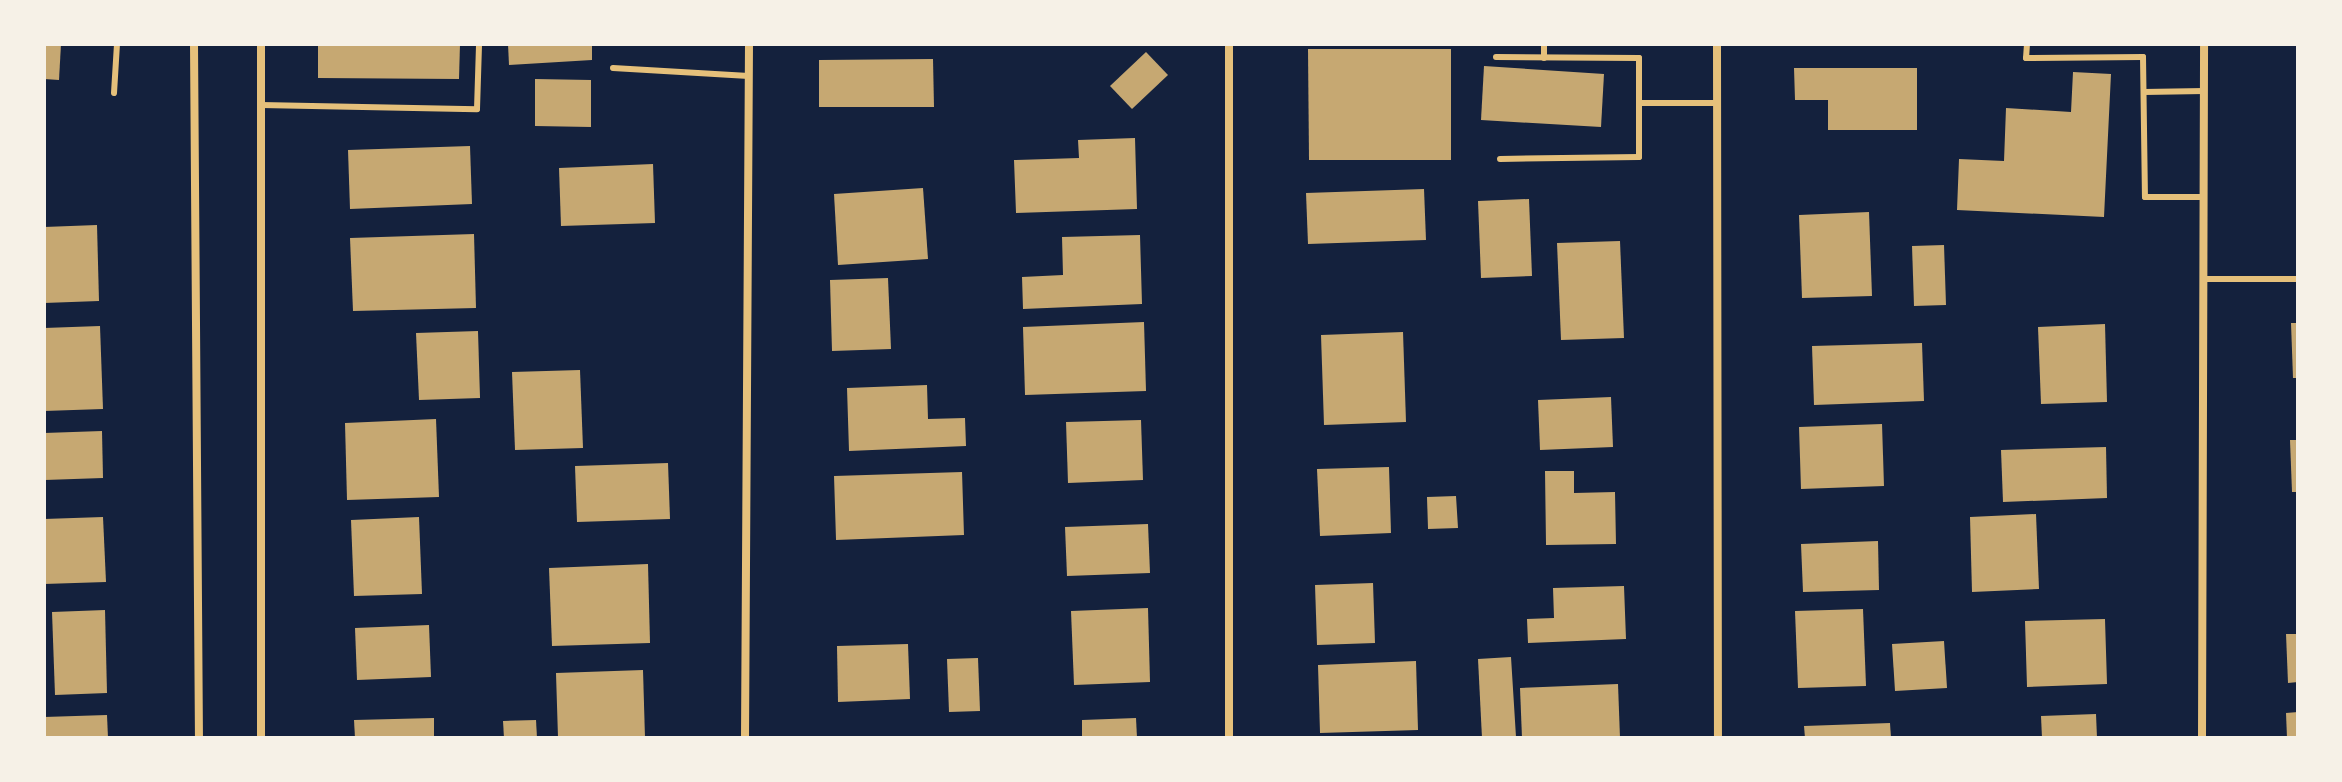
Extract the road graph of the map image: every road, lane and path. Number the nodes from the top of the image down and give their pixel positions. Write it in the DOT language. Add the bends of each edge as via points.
graph roads {
  1 [pos="117,44"];
  2 [pos="194,44"];
  3 [pos="261,44"];
  4 [pos="479,44"];
  5 [pos="749,44"];
  6 [pos="1229,44"];
  7 [pos="1544,44"];
  8 [pos="1717,44"];
  9 [pos="2027,44"];
  10 [pos="2204,44"];
  11 [pos="1496,57"];
  12 [pos="1544,58"];
  13 [pos="613,68"];
  14 [pos="749,76"];
  15 [pos="2204,91"];
  16 [pos="2144,92"];
  17 [pos="114,93"];
  18 [pos="1639,103"];
  19 [pos="1717,103"];
  20 [pos="261,105"];
  21 [pos="1500,159"];
  22 [pos="2203,197"];
  23 [pos="2203,279"];
  24 [pos="2298,279"];
  25 [pos="199,738"];
  26 [pos="261,738"];
  27 [pos="745,738"];
  28 [pos="1229,738"];
  29 [pos="1718,738"];
  30 [pos="2202,738"];
  1 -- 17 [label="lane"];
  2 -- 25 [label="street"];
  3 -- 20 [label="street"];
  4 -- 20 [label="lane" via="477,109"];
  5 -- 14 [label="street"];
  6 -- 28 [label="street"];
  7 -- 12 [label="lane"];
  8 -- 19 [label="street"];
  9 -- 16 [label="lane" via="2026,58 2143,57"];
  10 -- 15 [label="street"];
  11 -- 12 [label="lane"];
  12 -- 18 [label="lane" via="1639,58"];
  13 -- 14 [label="lane"];
  14 -- 27 [label="street"];
  15 -- 16 [label="lane"];
  15 -- 22 [label="street"];
  16 -- 22 [label="lane" via="2145,197"];
  18 -- 19 [label="lane"];
  18 -- 21 [label="lane" via="1639,157"];
  19 -- 29 [label="street"];
  20 -- 26 [label="street"];
  22 -- 23 [label="street"];
  23 -- 24 [label="lane"];
  23 -- 30 [label="street"];
}
